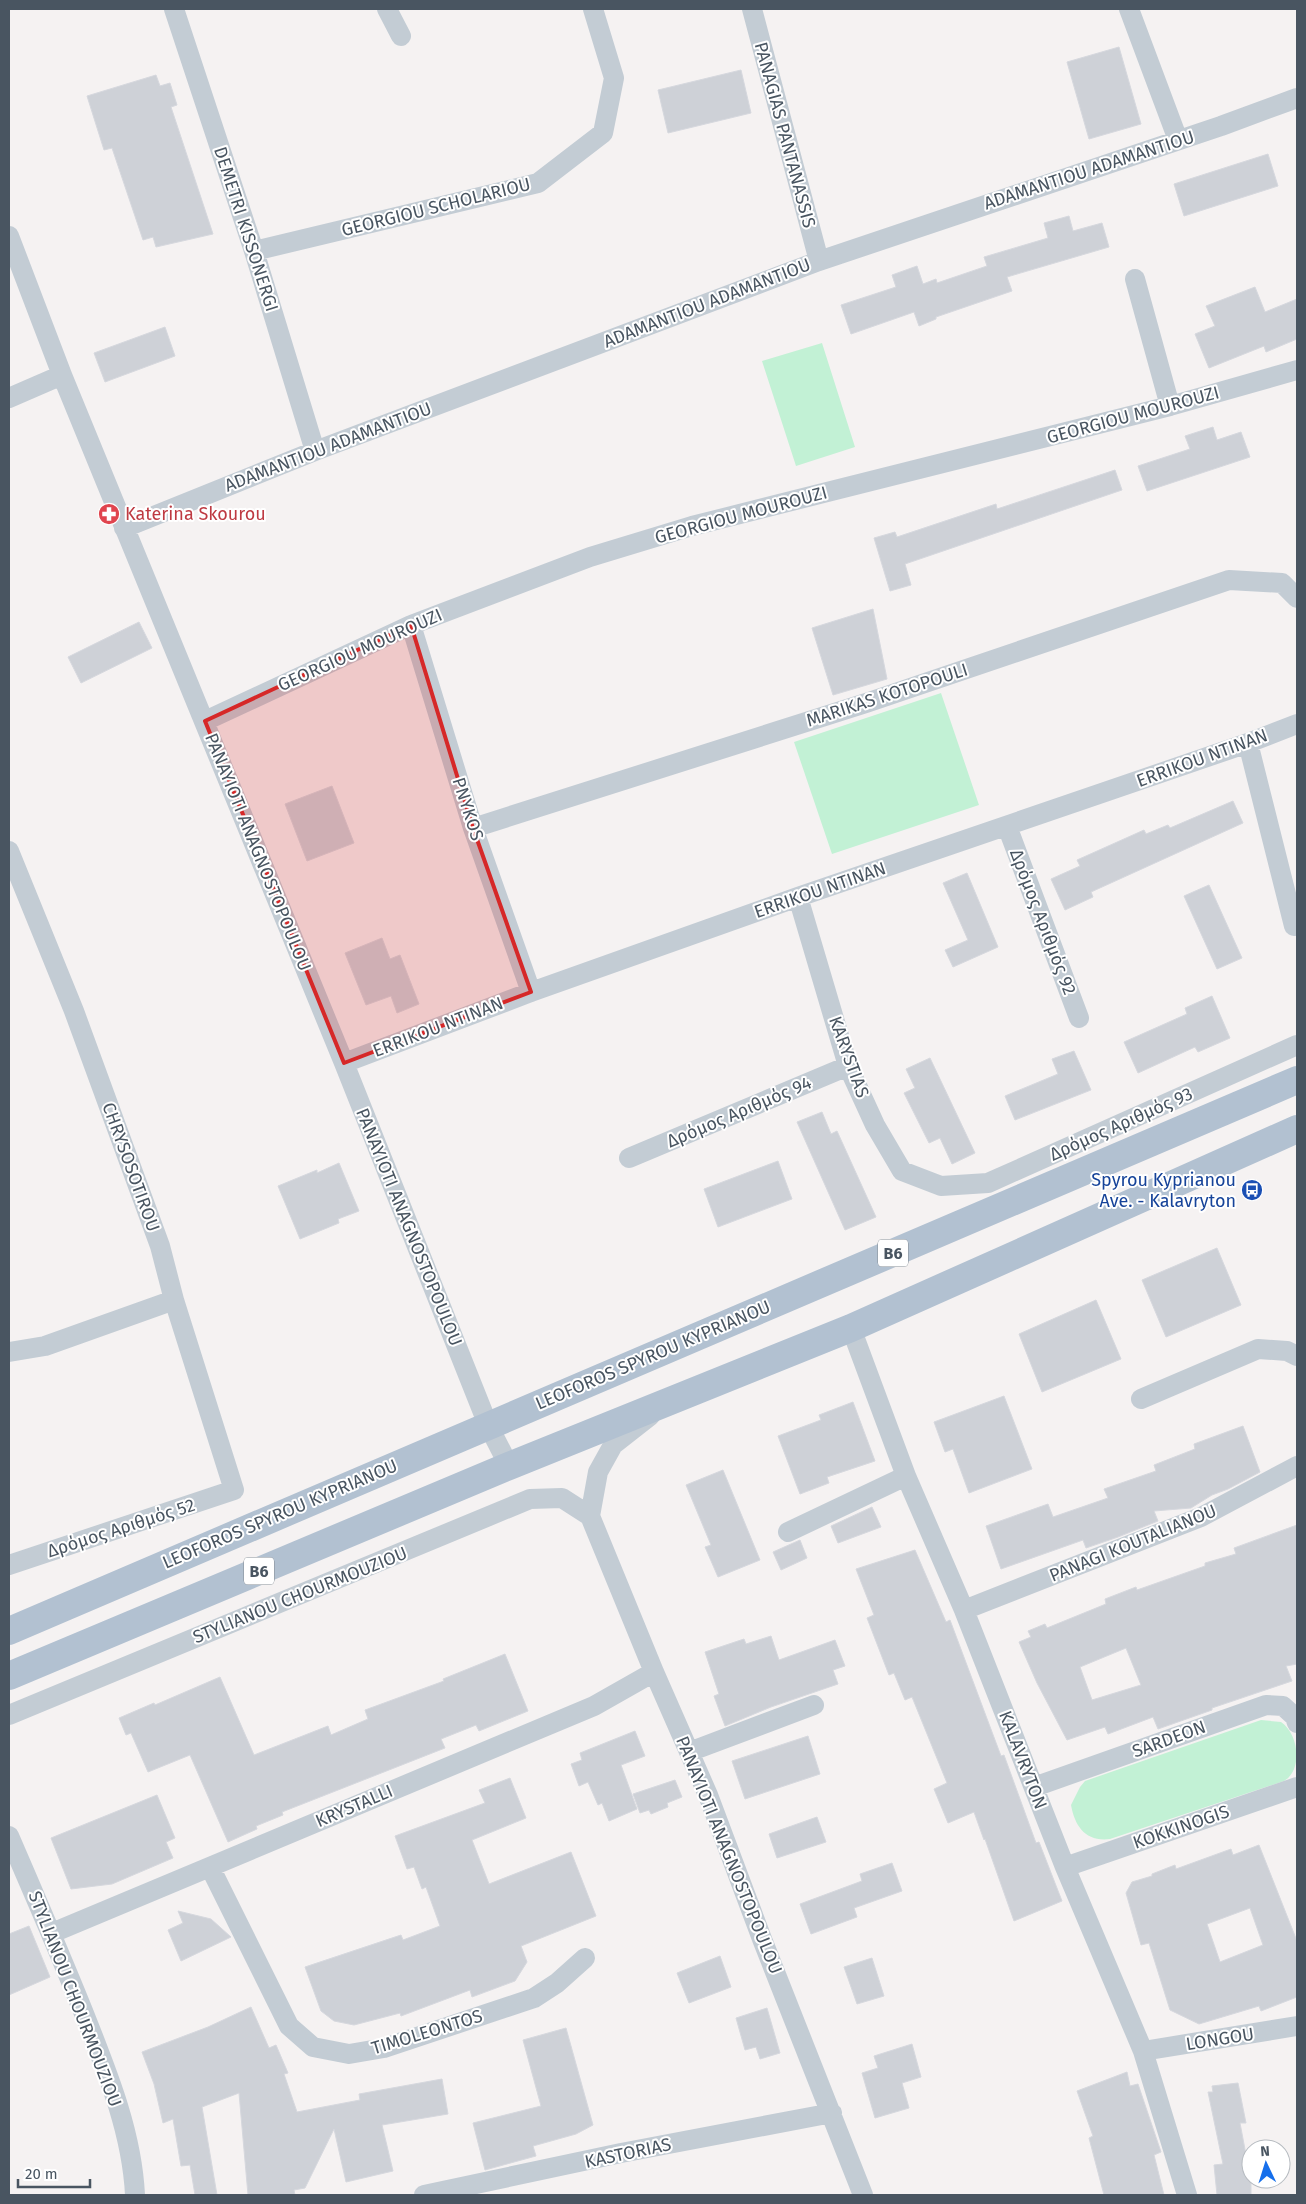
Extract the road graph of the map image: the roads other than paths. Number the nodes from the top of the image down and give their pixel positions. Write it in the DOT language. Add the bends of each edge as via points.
graph roads {
  1 [pos="174,9"];
  2 [pos="387,9"];
  3 [pos="593,9"];
  4 [pos="752,9"];
  5 [pos="1129,9"];
  6 [pos="401,36"];
  7 [pos="1297,98"];
  8 [pos="1178,140"];
  9 [pos="9,236"];
  10 [pos="254,251"];
  11 [pos="819,261"];
  12 [pos="1135,279"];
  13 [pos="1297,370"];
  14 [pos="62,375"];
  15 [pos="9,398"];
  16 [pos="1170,406"];
  17 [pos="315,451"];
  18 [pos="124,528"];
  19 [pos="1297,598"];
  20 [pos="411,625"];
  21 [pos="205,721"];
  22 [pos="1297,724"];
  23 [pos="1248,743"];
  24 [pos="1008,826"];
  25 [pos="473,828"];
  26 [pos="9,851"];
  27 [pos="798,897"];
  28 [pos="1294,926"];
  29 [pos="531,992"];
  30 [pos="1079,1018"];
  31 [pos="1297,1046"];
  32 [pos="344,1063"];
  33 [pos="848,1066"];
  34 [pos="1297,1080"];
  35 [pos="1297,1129"];
  36 [pos="629,1158"];
  37 [pos="941,1186"];
  38 [pos="174,1300"];
  39 [pos="851,1328"];
  40 [pos="9,1352"];
  41 [pos="1297,1356"];
  42 [pos="1140,1399"];
  43 [pos="666,1402"];
  44 [pos="488,1425"];
  45 [pos="509,1466"];
  46 [pos="1297,1466"];
  47 [pos="906,1476"];
  48 [pos="234,1490"];
  49 [pos="590,1516"];
  50 [pos="788,1532"];
  51 [pos="9,1565"];
  52 [pos="964,1610"];
  53 [pos="9,1631"];
  54 [pos="654,1672"];
  55 [pos="9,1676"];
  56 [pos="814,1706"];
  57 [pos="9,1715"];
  58 [pos="1297,1723"];
  59 [pos="689,1752"];
  60 [pos="1034,1787"];
  61 [pos="1297,1787"];
  62 [pos="9,1836"];
  63 [pos="210,1867"];
  64 [pos="1065,1867"];
  65 [pos="52,1934"];
  66 [pos="585,1958"];
  67 [pos="1297,2026"];
  68 [pos="1143,2051"];
  69 [pos="832,2113"];
  70 [pos="135,2195"];
  71 [pos="424,2195"];
  72 [pos="863,2195"];
  73 [pos="1187,2195"];
  1 -- 10 [label="street, DEMETRI KISSONERGI"];
  2 -- 6 [label="street"];
  3 -- 10 [label="street, GEORGIOU SCHOLARIOU" via="614,78 603,133 538,183"];
  4 -- 11 [label="street, PANAGIAS PANTANASSIS"];
  5 -- 8 [label="street"];
  7 -- 8 [label="street, ADAMANTIOU ADAMANTIOU"];
  8 -- 11 [label="street, ADAMANTIOU ADAMANTIOU"];
  9 -- 14 [label="street, PANAYIOTI ANAGNOSTOPOULOU"];
  10 -- 17 [label="street, DEMETRI KISSONERGI"];
  11 -- 17 [label="street, ADAMANTIOU ADAMANTIOU"];
  12 -- 16 [label="street"];
  13 -- 16 [label="street, GEORGIOU MOUROUZI"];
  14 -- 15 [label="street"];
  14 -- 18 [label="street, PANAYIOTI ANAGNOSTOPOULOU"];
  16 -- 20 [label="street, GEORGIOU MOUROUZI" via="692,526 590,557"];
  17 -- 18 [label="street, ADAMANTIOU ADAMANTIOU"];
  18 -- 21 [label="street, PANAYIOTI ANAGNOSTOPOULOU"];
  19 -- 25 [label="street, MARIKAS KOTOPOULI" via="1282,583 1229,580 866,703"];
  20 -- 21 [label="street, GEORGIOU MOUROUZI"];
  20 -- 25 [label="street, PNYKOS"];
  21 -- 32 [label="street, PANAYIOTI ANAGNOSTOPOULOU"];
  22 -- 23 [label="street, ERRIKOU NTINAN"];
  23 -- 24 [label="street, ERRIKOU NTINAN"];
  23 -- 28 [label="street"];
  24 -- 27 [label="street, ERRIKOU NTINAN"];
  24 -- 30 [label="street, Δρόμος Αριθμός 92"];
  25 -- 29 [label="street, PNYKOS"];
  26 -- 38 [label="street, CHRYSOSOTIROU" via="74,1011 160,1246"];
  27 -- 29 [label="street, ERRIKOU NTINAN"];
  27 -- 33 [label="street, KARYSTIAS"];
  29 -- 32 [label="street, ERRIKOU NTINAN"];
  31 -- 37 [label="street, Δρόμος Αριθμός 93" via="988,1182"];
  32 -- 44 [label="street, PANAYIOTI ANAGNOSTOPOULOU"];
  33 -- 36 [label="street, Δρόμος Αριθμός 94"];
  33 -- 37 [label="street, KARYSTIAS" via="875,1126 902,1171"];
  34 -- 44 [label="main road, LEOFOROS SPYROU KYPRIANOU / B6"];
  35 -- 39 [label="main road, B6"];
  38 -- 40 [label="street" via="45,1346"];
  38 -- 48 [label="street, CHRYSOSOTIROU"];
  39 -- 43 [label="main road, B6"];
  39 -- 47 [label="street, KALAVRYTON"];
  41 -- 42 [label="street" via="1287,1351 1258,1349"];
  43 -- 45 [label="main road, B6"];
  43 -- 49 [label="street" via="613,1445 598,1472"];
  44 -- 45 [label="street, PANAYIOTI ANAGNOSTOPOULOU"];
  44 -- 53 [label="main road, LEOFOROS SPYROU KYPRIANOU / B6"];
  45 -- 55 [label="main road, B6"];
  46 -- 52 [label="street, PANAGI KOUTALIANOU" via="1202,1518"];
  47 -- 50 [label="street"];
  47 -- 52 [label="street, KALAVRYTON"];
  48 -- 51 [label="street, Δρόμος Αριθμός 52"];
  49 -- 54 [label="street, PANAYIOTI ANAGNOSTOPOULOU"];
  49 -- 57 [label="street, STYLIANOU CHOURMOUZIOU" via="562,1498 530,1499"];
  52 -- 60 [label="street, KALAVRYTON"];
  54 -- 59 [label="street, PANAYIOTI ANAGNOSTOPOULOU"];
  54 -- 63 [label="street, KRYSTALLI" via="594,1706"];
  56 -- 59 [label="street"];
  58 -- 60 [label="street, SARDEON" via="1283,1706 1266,1705"];
  59 -- 69 [label="street, PANAYIOTI ANAGNOSTOPOULOU"];
  60 -- 64 [label="street, KALAVRYTON"];
  61 -- 64 [label="street, KOKKINOGIS"];
  62 -- 65 [label="street, STYLIANOU CHOURMOUZIOU"];
  63 -- 65 [label="street, KRYSTALLI"];
  63 -- 66 [label="street, TIMOLEONTOS" via="289,2026 313,2047 349,2054 384,2048 534,1998 557,1984"];
  64 -- 68 [label="street, KALAVRYTON"];
  65 -- 70 [label="street, STYLIANOU CHOURMOUZIOU" via="114,2091 134,2175"];
  67 -- 68 [label="street, LONGOU"];
  68 -- 73 [label="street, KALAVRYTON"];
  69 -- 71 [label="street, KASTORIAS"];
  69 -- 72 [label="street, PANAYIOTI ANAGNOSTOPOULOU"];
}
